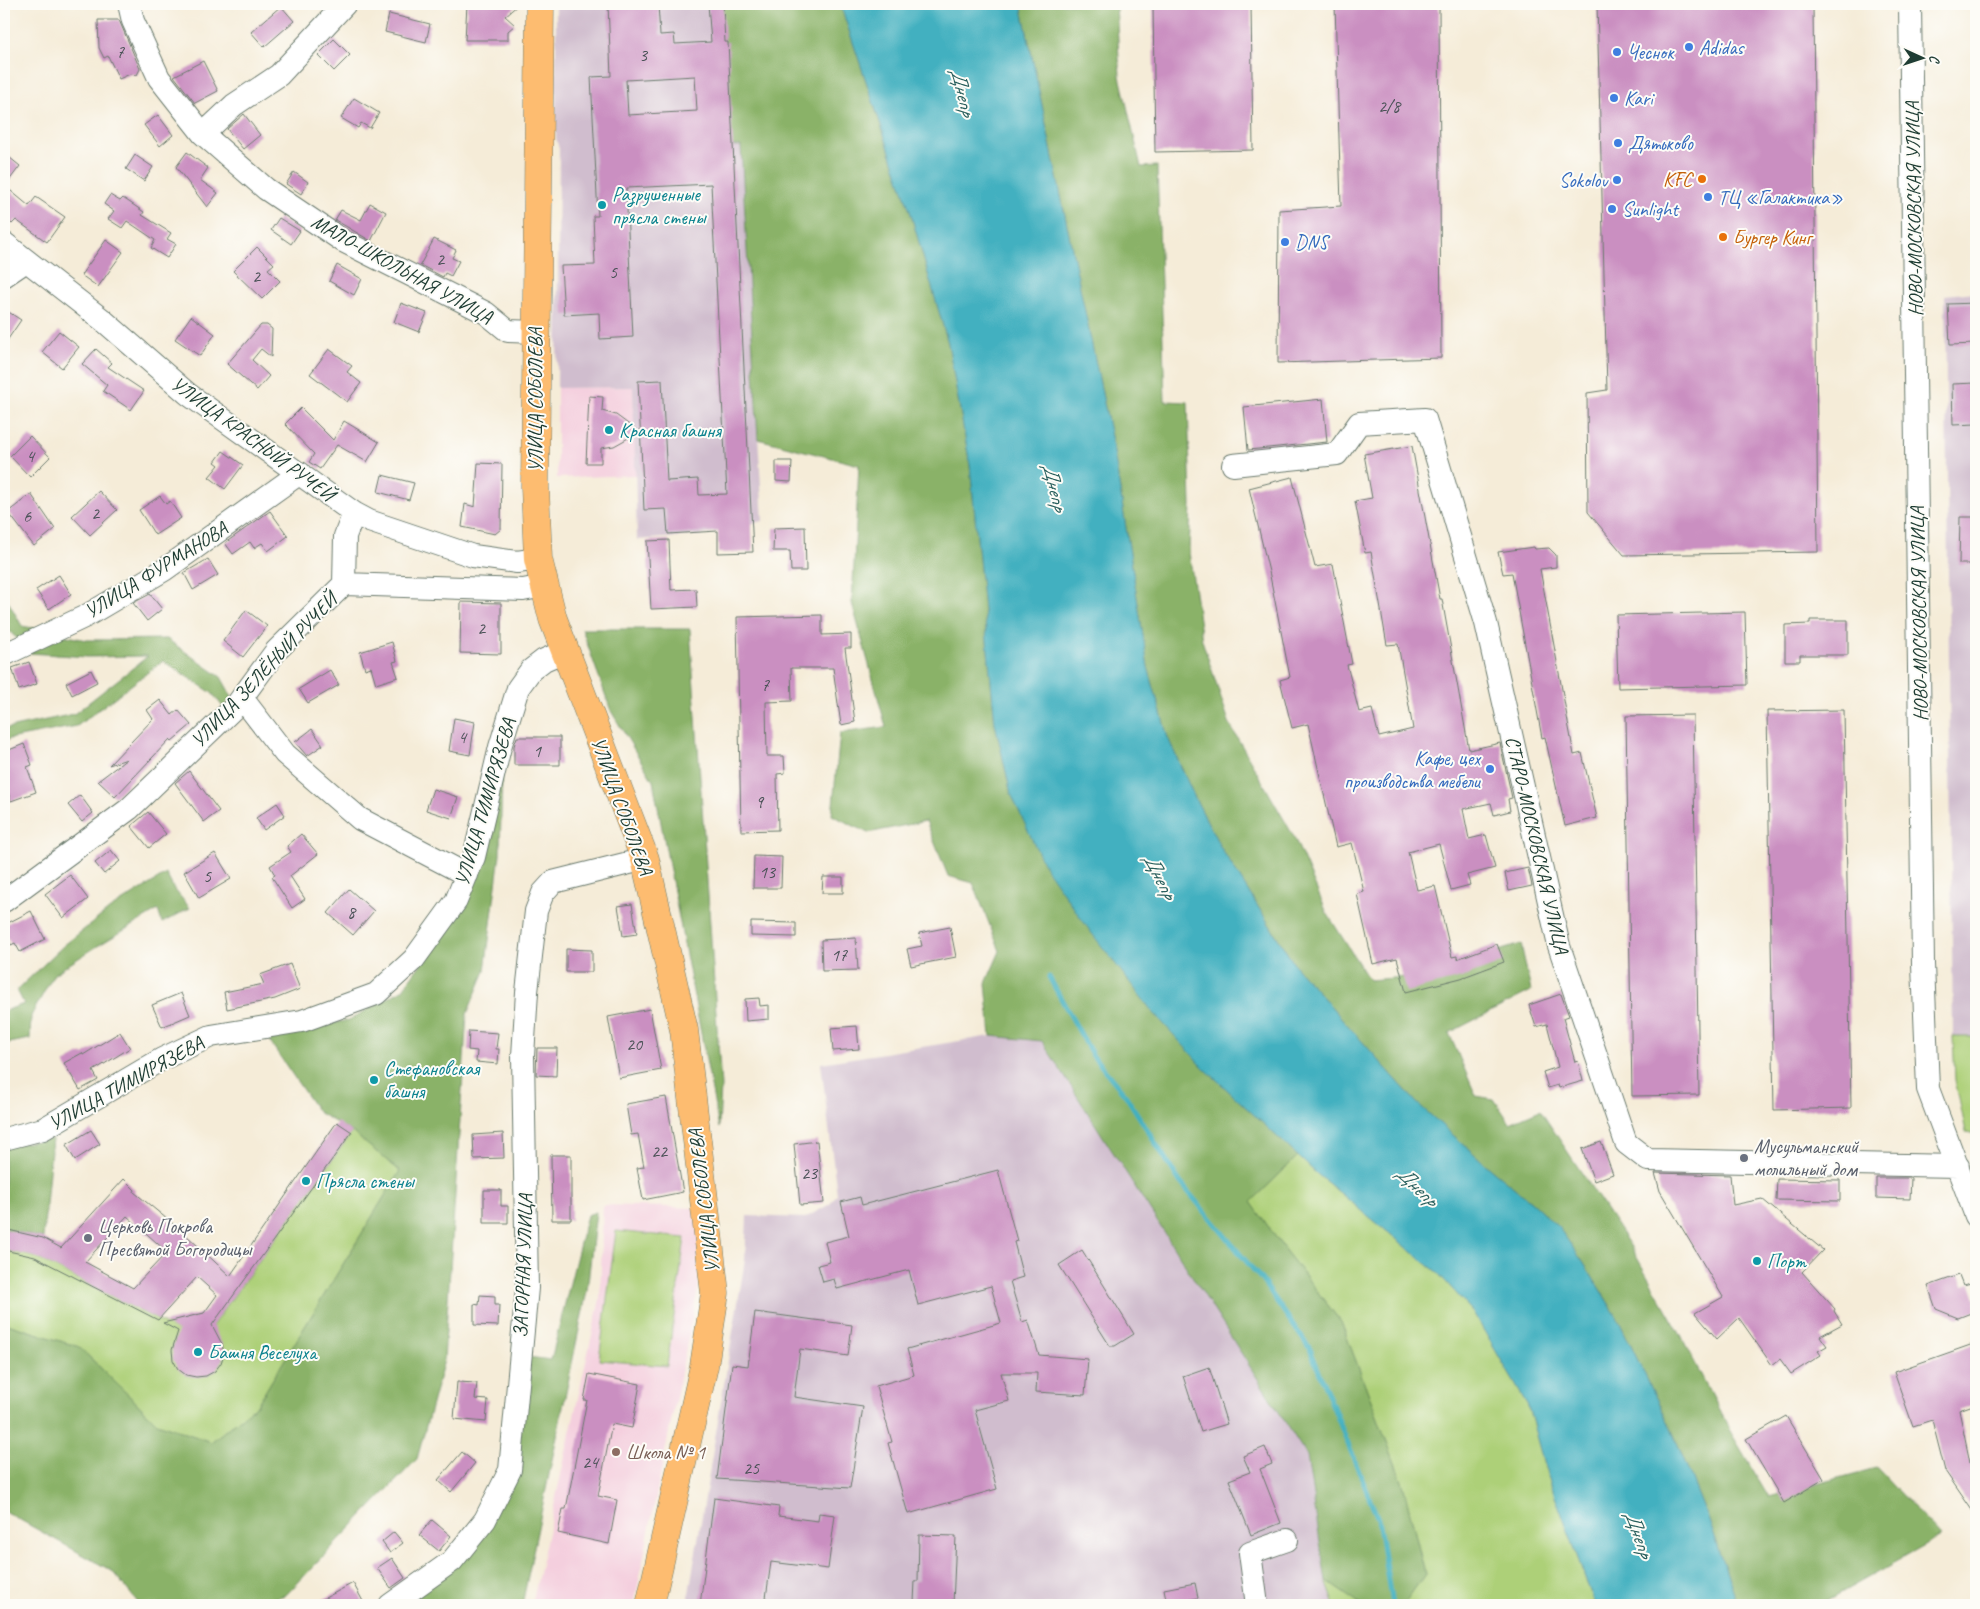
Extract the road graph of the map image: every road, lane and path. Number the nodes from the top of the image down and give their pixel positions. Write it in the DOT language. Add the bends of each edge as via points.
graph roads {
  1 [pos="129,4"];
  2 [pos="345,4"];
  3 [pos="540,4"];
  4 [pos="1910,4"];
  5 [pos="203,134"];
  6 [pos="4,243"];
  7 [pos="26,261"];
  8 [pos="4,276"];
  9 [pos="536,332"];
  10 [pos="1233,465"];
  11 [pos="300,473"];
  12 [pos="354,513"];
  13 [pos="538,559"];
  14 [pos="344,584"];
  15 [pos="544,586"];
  16 [pos="565,651"];
  17 [pos="4,655"];
  18 [pos="242,698"];
  19 [pos="645,859"];
  20 [pos="467,875"];
  21 [pos="4,901"];
  22 [pos="4,1138"];
  23 [pos="1958,1166"];
  24 [pos="1976,1216"];
  25 [pos="1287,1540"];
  26 [pos="390,1605"];
  27 [pos="650,1605"];
  28 [pos="1257,1605"];
  1 -- 5 [label="street, МАЛО-ШКОЛЬНАЯ УЛИЦА" via="133,21 159,78"];
  2 -- 5 [label="street" via="279,76 234,105"];
  3 -- 9 [label="main road, УЛИЦА СОБОЛЕВА"];
  4 -- 23 [label="street, НОВО-МОСКОВСКАЯ УЛИЦА" via="1923,964 1928,1090"];
  5 -- 9 [label="street, МАЛО-ШКОЛЬНАЯ УЛИЦА" via="266,189 343,241 486,313 508,331"];
  6 -- 7 [label="street, УЛИЦА КРАСНЫЙ РУЧЕЙ"];
  7 -- 8 [label="street"];
  7 -- 11 [label="street, УЛИЦА КРАСНЫЙ РУЧЕЙ" via="104,321 188,394"];
  9 -- 13 [label="main road, УЛИЦА СОБОЛЕВА" via="535,507"];
  10 -- 23 [label="street, СТАРО-МОСКОВСКАЯ УЛИЦА" via="1337,454 1359,423 1425,419 1486,624 1559,946 1626,1143 1648,1160"];
  11 -- 12 [label="street, УЛИЦА КРАСНЫЙ РУЧЕЙ"];
  11 -- 17 [label="street, УЛИЦА ФУРМАНОВА" via="164,570 86,616"];
  12 -- 13 [label="street, УЛИЦА КРАСНЫЙ РУЧЕЙ" via="473,556 517,562"];
  12 -- 14 [label="street" via="344,536"];
  13 -- 15 [label="main road, УЛИЦА СОБОЛЕВА"];
  14 -- 15 [label="street, УЛИЦА ЗЕЛЁНЫЙ РУЧЕЙ" via="523,590"];
  14 -- 18 [label="street, УЛИЦА ЗЕЛЁНЫЙ РУЧЕЙ" via="276,651"];
  15 -- 16 [label="main road, УЛИЦА СОБОЛЕВА"];
  16 -- 19 [label="main road, УЛИЦА СОБОЛЕВА"];
  16 -- 20 [label="street, УЛИЦА ТИМИРЯЗЕВА" via="531,670 518,688"];
  18 -- 20 [label="street" via="285,754 360,819"];
  18 -- 21 [label="street, УЛИЦА ЗЕЛЁНЫЙ РУЧЕЙ" via="129,809"];
  19 -- 26 [label="street, ЗАГОРНАЯ УЛИЦА" via="553,882 543,893 536,911 523,1056 526,1288 510,1470 485,1520 452,1561"];
  19 -- 27 [label="main road, УЛИЦА СОБОЛЕВА" via="684,1030 715,1293 704,1366"];
  20 -- 22 [label="street, УЛИЦА ТИМИРЯЗЕВА" via="456,901 414,960 376,994 302,1021 211,1036 162,1059 43,1129"];
  23 -- 24 [label="street, НОВО-МОСКОВСКАЯ УЛИЦА"];
  25 -- 28 [label="street" via="1250,1554"];
}
